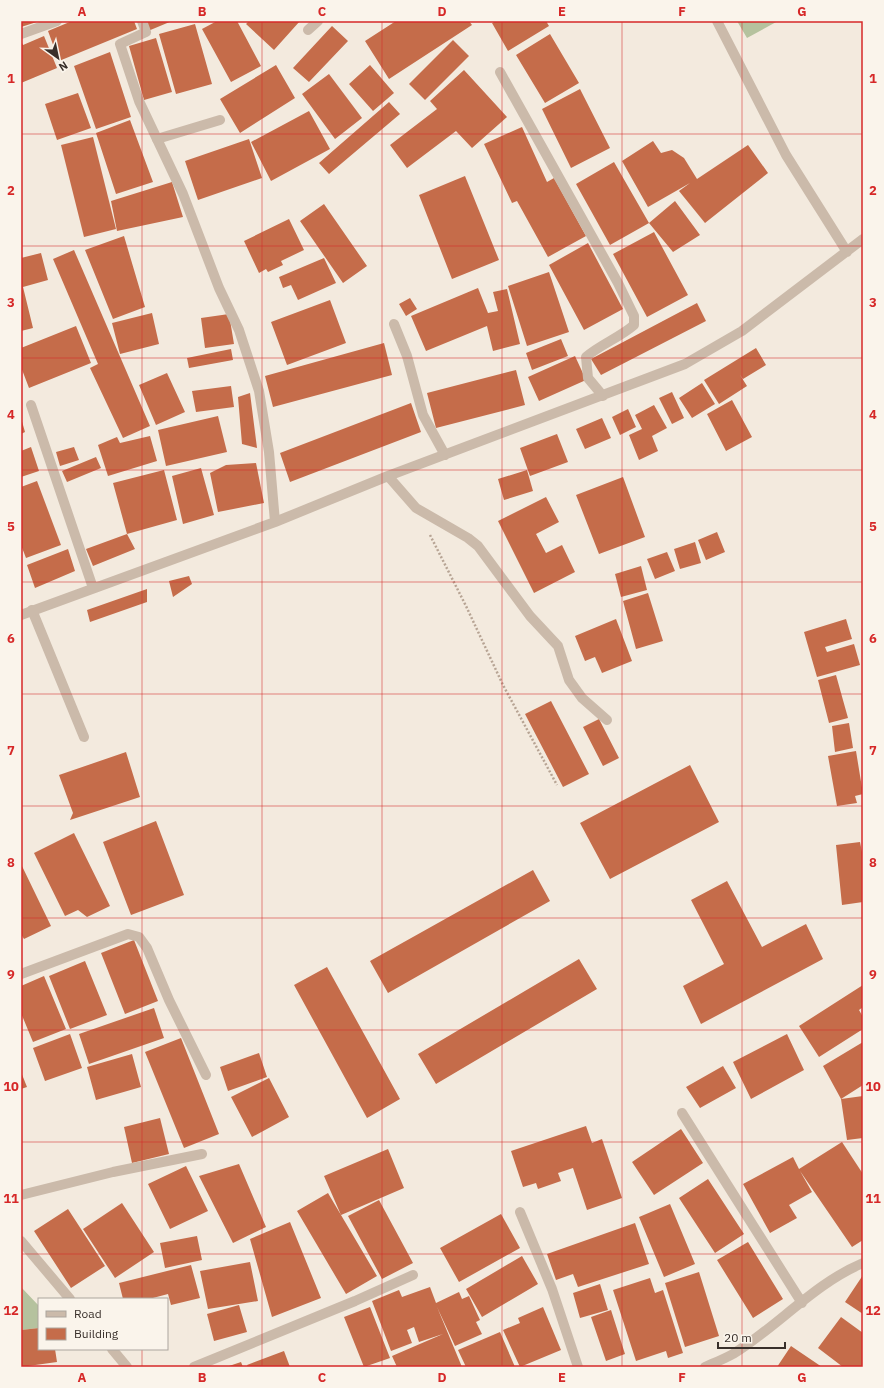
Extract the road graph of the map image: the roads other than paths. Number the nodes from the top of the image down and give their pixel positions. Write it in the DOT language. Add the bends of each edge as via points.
graph roads {
  1 [pos="57,21"];
  2 [pos="142,21"];
  3 [pos="318,21"];
  4 [pos="717,21"];
  5 [pos="308,30"];
  6 [pos="21,34"];
  7 [pos="500,72"];
  8 [pos="220,120"];
  9 [pos="157,139"];
  10 [pos="863,240"];
  11 [pos="847,252"];
  12 [pos="394,324"];
  13 [pos="603,396"];
  14 [pos="31,405"];
  15 [pos="445,455"];
  16 [pos="388,476"];
  17 [pos="275,522"];
  18 [pos="93,588"];
  19 [pos="32,610"];
  20 [pos="21,615"];
  21 [pos="607,720"];
  22 [pos="84,737"];
  23 [pos="21,974"];
  24 [pos="206,1075"];
  25 [pos="682,1113"];
  26 [pos="202,1154"];
  27 [pos="21,1195"];
  28 [pos="520,1212"];
  29 [pos="21,1241"];
  30 [pos="863,1263"];
  31 [pos="413,1275"];
  32 [pos="69,1298"];
  33 [pos="802,1303"];
  34 [pos="113,1350"];
  35 [pos="127,1367"];
  36 [pos="194,1367"];
  37 [pos="578,1367"];
  38 [pos="705,1367"];
  1 -- 6 [label="street"];
  2 -- 9 [label="street" via="146,32 120,44 139,101"];
  3 -- 5 [label="street"];
  4 -- 11 [label="street" via="786,156"];
  7 -- 13 [label="street" via="634,316 634,325 624,334 594,349 586,357 588,378"];
  8 -- 9 [label="street"];
  9 -- 17 [label="street" via="183,194 219,288 239,330 259,391 269,452"];
  10 -- 11 [label="street"];
  11 -- 13 [label="street" via="742,331 685,364"];
  12 -- 15 [label="street" via="407,356 423,414"];
  13 -- 15 [label="street"];
  14 -- 18 [label="street"];
  15 -- 16 [label="street"];
  16 -- 17 [label="street"];
  16 -- 21 [label="street" via="416,508 478,546 530,616 558,646 573,686 582,698"];
  17 -- 18 [label="street"];
  18 -- 19 [label="street"];
  19 -- 20 [label="street"];
  19 -- 22 [label="street"];
  23 -- 24 [label="street" via="128,934 139,937 147,948"];
  25 -- 33 [label="street"];
  26 -- 27 [label="street" via="113,1172"];
  28 -- 37 [label="street" via="552,1289"];
  29 -- 32 [label="street"];
  30 -- 33 [label="street" via="850,1268"];
  31 -- 36 [label="street"];
  33 -- 38 [label="street" via="732,1354"];
  34 -- 35 [label="street"];
}
